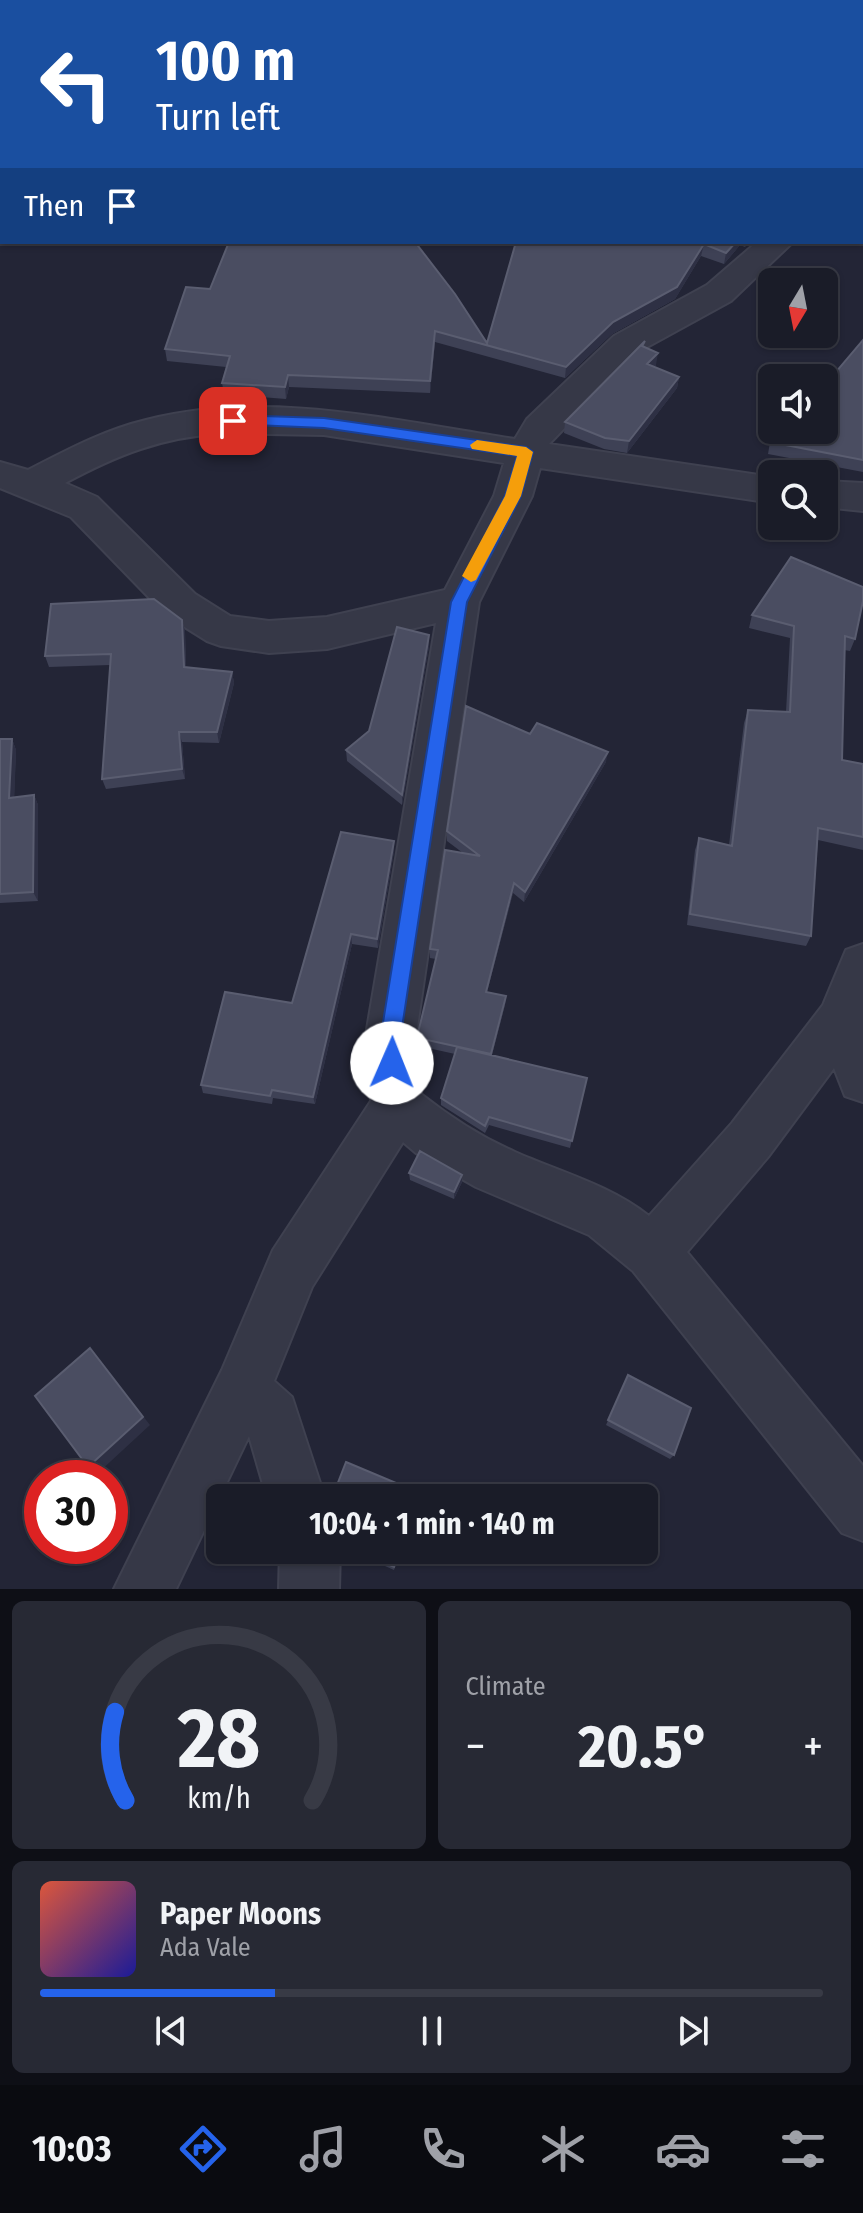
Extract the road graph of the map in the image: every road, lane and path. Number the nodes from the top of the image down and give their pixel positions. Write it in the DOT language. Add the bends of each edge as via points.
graph roads {
  1 [pos="775,244"];
  2 [pos="526,452"];
  3 [pos="16,479"];
  4 [pos="758,488"];
  5 [pos="838,495"];
  6 [pos="863,497"];
  7 [pos="459,602"];
  8 [pos="863,965"];
  9 [pos="841,1019"];
  10 [pos="863,1079"];
  11 [pos="397,1106"];
  12 [pos="652,1252"];
  13 [pos="242,1390"];
  14 [pos="292,1484"];
  15 [pos="863,1512"];
  16 [pos="310,1564"];
  17 [pos="144,1589"];
  18 [pos="309,1589"];
  1 -- 2 [label="street" via="719,293 626,344 540,428"];
  2 -- 3 [label="street" via="324,423 256,419 188,423 122,440"];
  2 -- 4 [label="street"];
  2 -- 7 [label="street" via="513,496"];
  3 -- 7 [label="street" via="84,507 181,605 221,630 269,637 327,633"];
  5 -- 6 [label="street"];
  7 -- 11 [label="street" via="390,1041"];
  8 -- 9 [label="street"];
  9 -- 10 [label="street"];
  9 -- 12 [label="street" via="750,1140"];
  11 -- 12 [label="street" via="434,1136 494,1169 608,1217"];
  11 -- 13 [label="street" via="292,1269"];
  12 -- 15 [label="street"];
  13 -- 14 [label="street" via="272,1417"];
  13 -- 17 [label="street"];
  16 -- 18 [label="street"];
}
